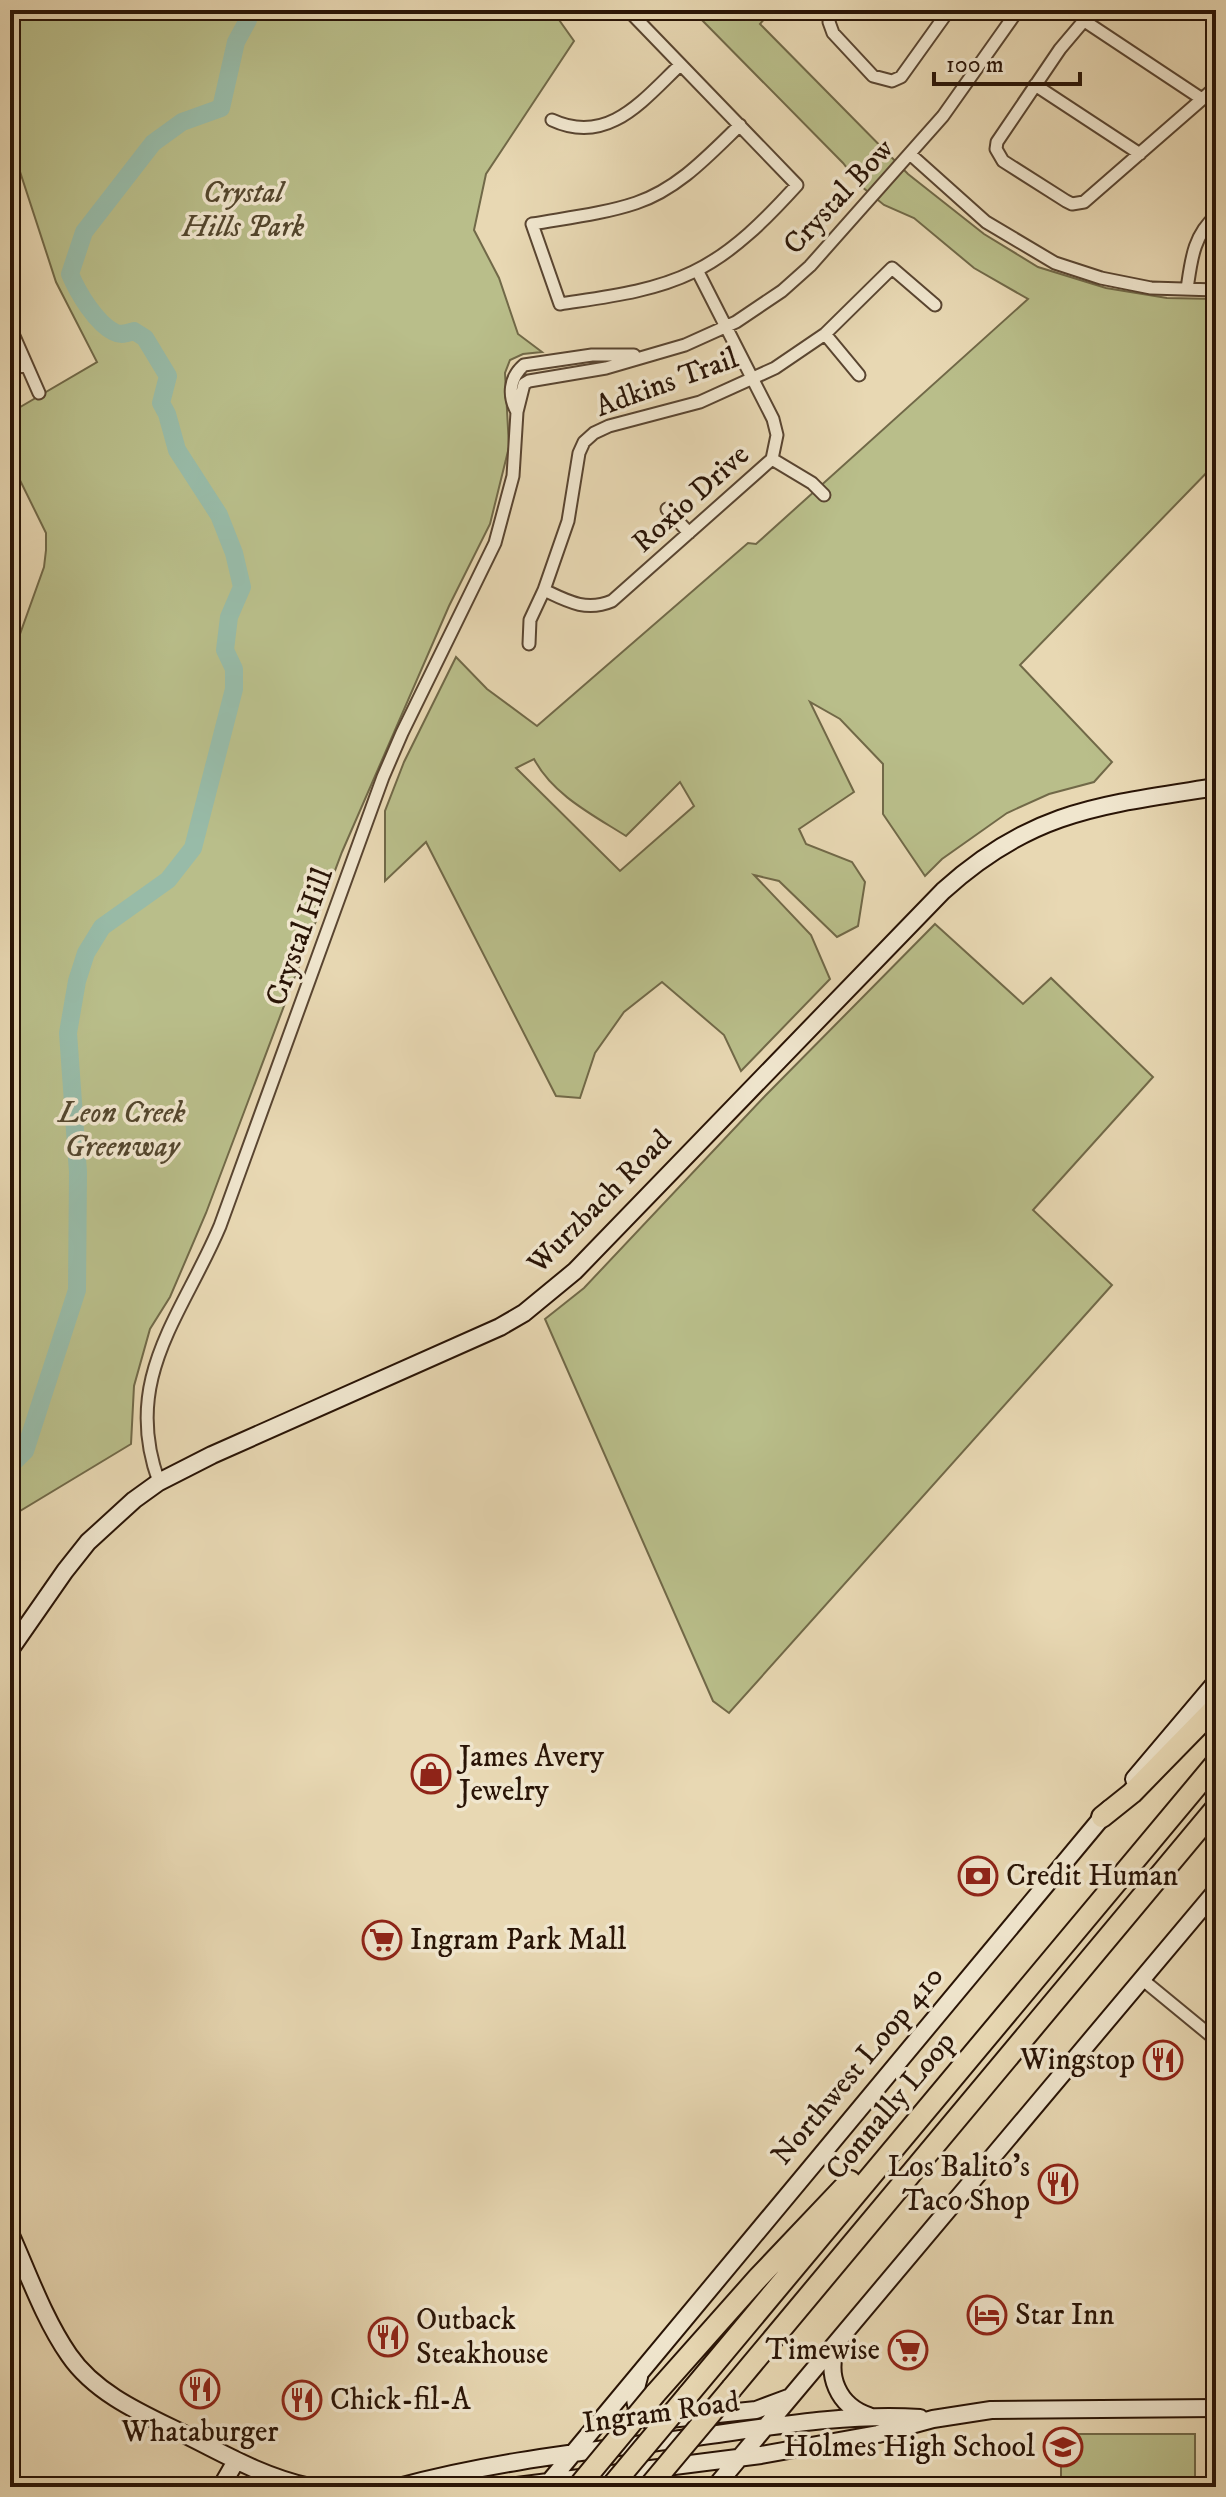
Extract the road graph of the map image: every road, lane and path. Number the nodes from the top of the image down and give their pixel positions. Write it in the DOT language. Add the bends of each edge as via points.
graph roads {
  1 [pos="628,10"];
  2 [pos="949,10"];
  3 [pos="1018,10"];
  4 [pos="1093,10"];
  5 [pos="831,16"];
  6 [pos="1083,20"];
  7 [pos="680,65"];
  8 [pos="1035,85"];
  9 [pos="1216,87"];
  10 [pos="1202,99"];
  11 [pos="552,120"];
  12 [pos="740,125"];
  13 [pos="910,154"];
  14 [pos="1140,154"];
  15 [pos="1216,216"];
  16 [pos="697,270"];
  17 [pos="1187,289"];
  18 [pos="1216,290"];
  19 [pos="935,305"];
  20 [pos="10,327"];
  21 [pos="725,327"];
  22 [pos="825,334"];
  23 [pos="646,355"];
  24 [pos="26,364"];
  25 [pos="529,364"];
  26 [pos="10,371"];
  27 [pos="859,375"];
  28 [pos="754,378"];
  29 [pos="529,381"];
  30 [pos="39,393"];
  31 [pos="517,412"];
  32 [pos="772,459"];
  33 [pos="824,495"];
  34 [pos="667,509"];
  35 [pos="689,533"];
  36 [pos="544,590"];
  37 [pos="529,644"];
  38 [pos="1216,787"];
  39 [pos="159,1482"];
  40 [pos="10,1650"];
  41 [pos="1216,1682"];
  42 [pos="1216,1707"];
  43 [pos="1216,1763"];
  44 [pos="1216,1808"];
  45 [pos="1102,1817"];
  46 [pos="1216,1891"];
  47 [pos="1143,1980"];
  48 [pos="1216,2040"];
  49 [pos="924,2113"];
  50 [pos="10,2233"];
  51 [pos="840,2340"];
  52 [pos="643,2368"];
  53 [pos="802,2385"];
  54 [pos="1216,2408"];
  55 [pos="875,2417"];
  56 [pos="933,2419"];
  57 [pos="767,2427"];
  58 [pos="572,2453"];
  59 [pos="740,2459"];
  60 [pos="236,2461"];
  61 [pos="547,2485"];
  62 [pos="221,2487"];
  63 [pos="310,2487"];
  64 [pos="399,2487"];
  65 [pos="508,2487"];
  66 [pos="578,2487"];
  67 [pos="611,2487"];
  68 [pos="649,2487"];
  69 [pos="715,2487"];
  1 -- 7 [label="street"];
  2 -- 5 [label="street" via="906,70 892,81 873,76 833,33"];
  3 -- 13 [label="street, Crystal Bow"];
  4 -- 6 [label="street"];
  6 -- 8 [label="street"];
  6 -- 10 [label="street"];
  7 -- 11 [label="street" via="614,121 571,129"];
  7 -- 12 [label="street"];
  8 -- 14 [label="street"];
  8 -- 14 [label="street" via="997,142 1003,161 1078,204"];
  9 -- 10 [label="street"];
  10 -- 14 [label="street"];
  12 -- 16 [label="street" via="797,185 741,240"];
  12 -- 16 [label="street" via="698,165 637,203 532,224 560,304 636,291"];
  13 -- 17 [label="street" via="986,222 1055,263 1151,288"];
  13 -- 21 [label="street, Crystal Bow" via="810,266"];
  15 -- 17 [label="street" via="1192,252"];
  16 -- 21 [label="street, Roxio Drive"];
  17 -- 18 [label="street"];
  19 -- 22 [label="street, Adkins Trail" via="892,268"];
  20 -- 24 [label="street"];
  21 -- 23 [label="street, Crystal Bow"];
  21 -- 28 [label="street, Roxio Drive"];
  22 -- 27 [label="street"];
  22 -- 28 [label="street, Adkins Trail"];
  23 -- 25 [label="street, Crystal Bow" via="592,355"];
  23 -- 29 [label="street, Crystal Bow" via="606,368"];
  24 -- 26 [label="street"];
  24 -- 30 [label="street"];
  25 -- 31 [label="street, Crystal Hill" via="511,383"];
  28 -- 32 [label="street, Roxio Drive" via="777,435"];
  28 -- 36 [label="street, Adkins Trail" via="700,402 609,426 584,442 568,521"];
  29 -- 31 [label="street, Crystal Hill"];
  31 -- 39 [label="street, Crystal Hill" via="513,476 495,543 402,733 220,1226 153,1366 146,1422"];
  32 -- 33 [label="street"];
  32 -- 35 [label="street, Roxio Drive"];
  34 -- 35 [label="street"];
  35 -- 36 [label="street, Roxio Drive" via="601,606 575,605"];
  36 -- 37 [label="street, Adkins Trail" via="530,620"];
  38 -- 39 [label="main road, Wurzbach Road" via="1088,808 1030,829 994,850 943,891 551,1293 472,1340"];
  39 -- 40 [label="main road, Wurzbach Road" via="88,1542"];
  41 -- 45 [label="main road, Northwest Loop 410"];
  42 -- 45 [label="highway"];
  43 -- 49 [label="highway, Connally Loop"];
  44 -- 68 [label="highway, Connally Loop, bridge"];
  45 -- 52 [label="main road, Northwest Loop 410"];
  46 -- 47 [label="main road"];
  47 -- 48 [label="street"];
  47 -- 51 [label="main road"];
  49 -- 66 [label="highway, bridge" via="861,2168 740,2298"];
  49 -- 67 [label="highway, Connally Loop, bridge"];
  50 -- 60 [label="main road" via="56,2335 85,2375 126,2403"];
  51 -- 53 [label="main road"];
  51 -- 55 [label="main road" via="833,2360 835,2386 850,2407"];
  52 -- 53 [label="main road" via="635,2403 650,2421 765,2408"];
  52 -- 58 [label="main road, Northwest Loop 410"];
  53 -- 57 [label="main road"];
  54 -- 56 [label="main road, Ingram Road" via="1031,2408"];
  55 -- 56 [label="main road, Ingram Road"];
  55 -- 57 [label="main road, Ingram Road"];
  56 -- 59 [label="main road, Ingram Road"];
  57 -- 58 [label="main road, Ingram Road"];
  57 -- 59 [label="main road"];
  58 -- 61 [label="main road, Northwest Loop 410"];
  58 -- 64 [label="main road, Ingram Road"];
  59 -- 61 [label="main road, Ingram Road"];
  59 -- 69 [label="main road"];
  60 -- 62 [label="main road"];
  60 -- 63 [label="main road"];
  61 -- 65 [label="main road, Ingram Road"];
}
